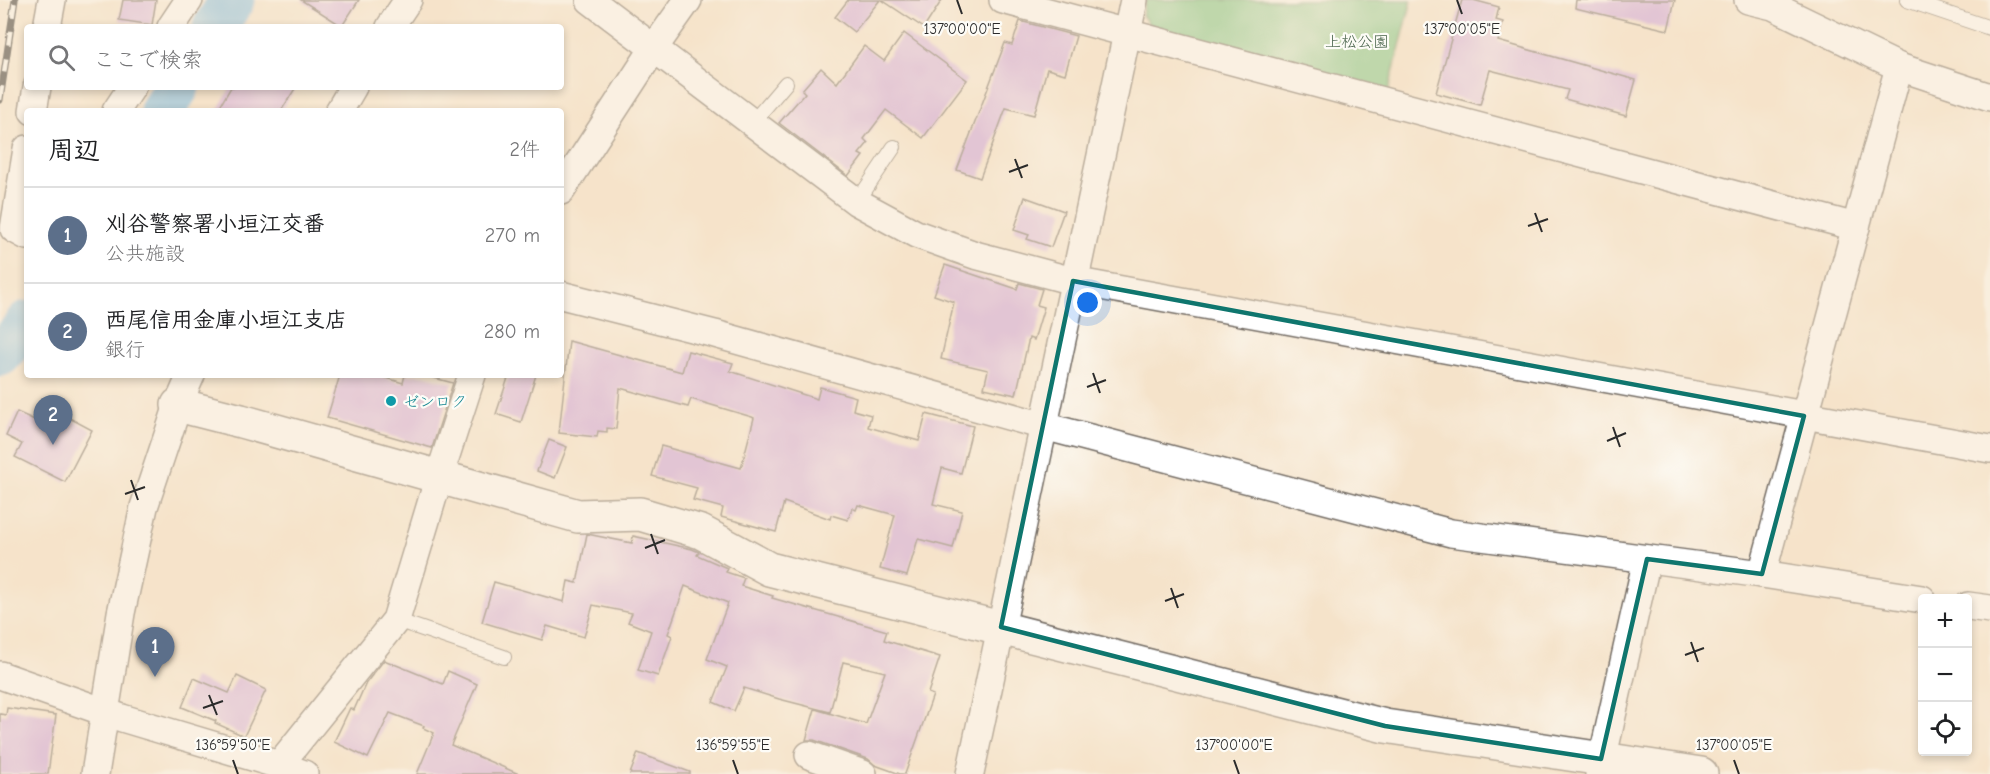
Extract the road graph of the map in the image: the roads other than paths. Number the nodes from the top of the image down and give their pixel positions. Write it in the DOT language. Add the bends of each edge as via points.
graph roads {
  1 [pos="52,0"];
  2 [pos="189,0"];
  3 [pos="590,0"];
  4 [pos="688,0"];
  5 [pos="1003,0"];
  6 [pos="1134,0"];
  7 [pos="1748,0"];
  8 [pos="1907,0"];
  9 [pos="48,24"];
  10 [pos="173,24"];
  11 [pos="1990,28"];
  12 [pos="1128,33"];
  13 [pos="654,48"];
  14 [pos="1899,68"];
  15 [pos="786,83"];
  16 [pos="36,90"];
  17 [pos="130,90"];
  18 [pos="351,90"];
  19 [pos="1990,97"];
  20 [pos="34,108"];
  21 [pos="118,108"];
  22 [pos="341,108"];
  23 [pos="752,123"];
  24 [pos="894,147"];
  25 [pos="24,168"];
  26 [pos="564,186"];
  27 [pos="857,202"];
  28 [pos="1856,227"];
  29 [pos="24,235"];
  30 [pos="1073,281"];
  31 [pos="564,296"];
  32 [pos="190,378"];
  33 [pos="471,378"];
  34 [pos="178,405"];
  35 [pos="1804,416"];
  36 [pos="1044,426"];
  37 [pos="1990,449"];
  38 [pos="438,477"];
  39 [pos="1647,559"];
  40 [pos="1762,574"];
  41 [pos="1918,598"];
  42 [pos="1972,607"];
  43 [pos="1990,609"];
  44 [pos="396,620"];
  45 [pos="1001,627"];
  46 [pos="504,657"];
  47 [pos="0,675"];
  48 [pos="106,713"];
  49 [pos="808,755"];
  50 [pos="1600,766"];
  51 [pos="297,772"];
  52 [pos="95,774"];
  53 [pos="863,774"];
  54 [pos="970,774"];
  55 [pos="1701,774"];
  1 -- 9 [label="street"];
  2 -- 10 [label="street"];
  3 -- 13 [label="street"];
  4 -- 13 [label="street"];
  5 -- 12 [label="street"];
  6 -- 12 [label="street"];
  7 -- 14 [label="street" via="1773,6"];
  8 -- 11 [label="lane"];
  12 -- 28 [label="street"];
  12 -- 30 [label="street"];
  13 -- 23 [label="street"];
  13 -- 26 [label="street"];
  14 -- 19 [label="street"];
  14 -- 28 [label="street"];
  15 -- 23 [label="lane"];
  16 -- 20 [label="street"];
  17 -- 21 [label="street"];
  18 -- 22 [label="street"];
  23 -- 27 [label="street"];
  24 -- 27 [label="lane"];
  25 -- 29 [label="street" via="14,230"];
  27 -- 30 [label="street" via="926,237 975,255"];
  28 -- 35 [label="street"];
  30 -- 35 [label="street"];
  30 -- 36 [label="street"];
  31 -- 36 [label="street"];
  32 -- 34 [label="street"];
  33 -- 38 [label="street"];
  34 -- 38 [label="street"];
  34 -- 48 [label="street" via="144,507 121,613"];
  35 -- 37 [label="street"];
  35 -- 40 [label="street"];
  36 -- 39 [label="street" via="1450,534"];
  36 -- 45 [label="street"];
  38 -- 44 [label="street"];
  38 -- 45 [label="street" via="578,516 640,514 701,532 769,569"];
  39 -- 40 [label="street"];
  39 -- 50 [label="street"];
  40 -- 41 [label="street"];
  42 -- 43 [label="street"];
  44 -- 46 [label="lane"];
  44 -- 51 [label="street"];
  45 -- 50 [label="street" via="1385,726"];
  45 -- 54 [label="street"];
  47 -- 48 [label="street"];
  48 -- 51 [label="street"];
  48 -- 52 [label="street"];
  49 -- 53 [label="street"];
  50 -- 55 [label="street"];
}
